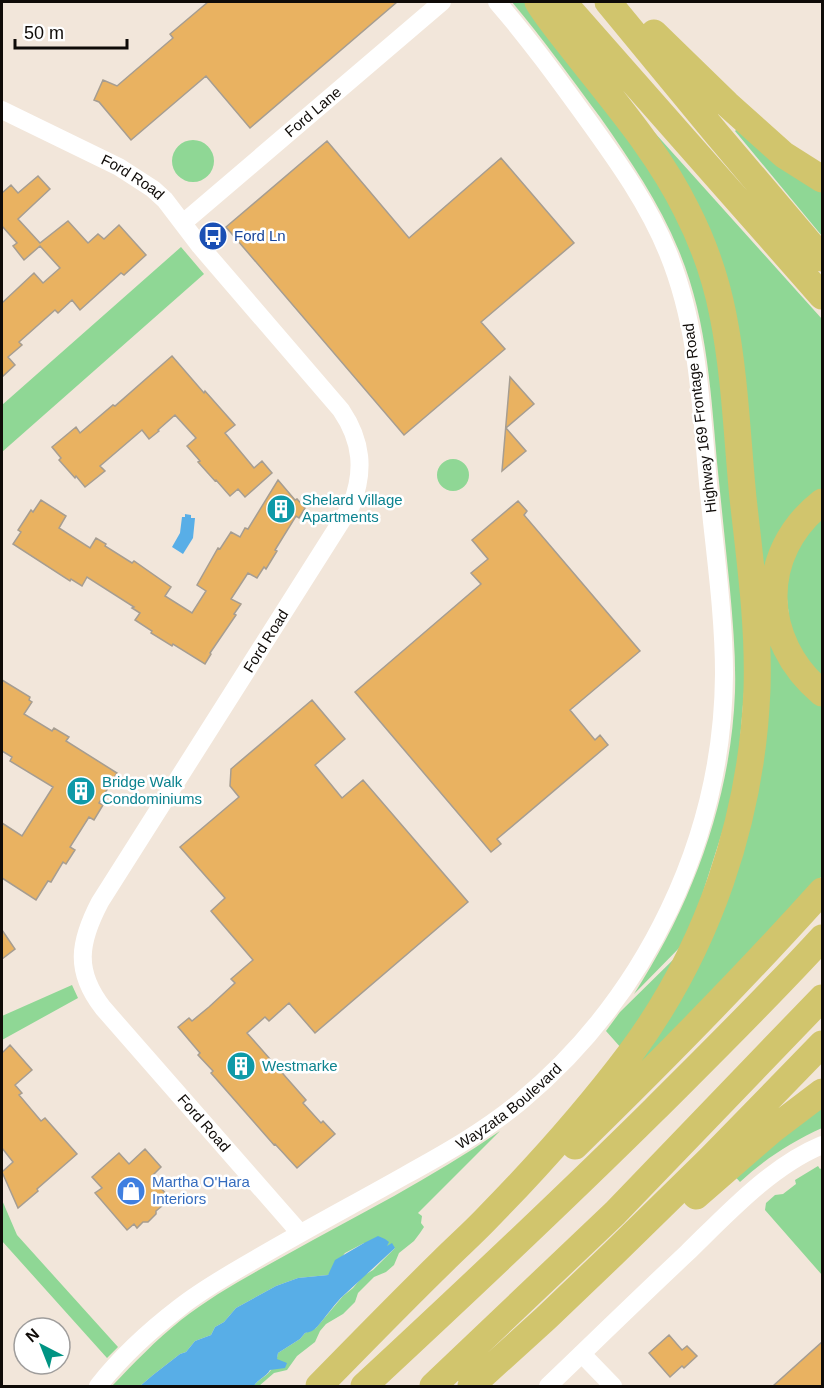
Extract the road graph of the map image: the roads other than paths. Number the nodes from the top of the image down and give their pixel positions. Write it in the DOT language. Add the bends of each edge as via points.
graph roads {
  1 [pos="442,2"];
  2 [pos="497,2"];
  3 [pos="538,2"];
  4 [pos="563,2"];
  5 [pos="608,2"];
  6 [pos="623,2"];
  7 [pos="727,104"];
  8 [pos="2,110"];
  9 [pos="822,159"];
  10 [pos="822,179"];
  11 [pos="183,223"];
  12 [pos="822,258"];
  13 [pos="822,296"];
  14 [pos="822,502"];
  15 [pos="724,675"];
  16 [pos="822,693"];
  17 [pos="822,891"];
  18 [pos="822,938"];
  19 [pos="822,998"];
  20 [pos="822,1044"];
  21 [pos="822,1092"];
  22 [pos="822,1145"];
  23 [pos="300,1233"];
  24 [pos="546,1318"];
  25 [pos="582,1354"];
  26 [pos="98,1386"];
  27 [pos="319,1386"];
  28 [pos="364,1386"];
  29 [pos="433,1386"];
  30 [pos="471,1386"];
  31 [pos="548,1386"];
  32 [pos="613,1386"];
  1 -- 11 [label="street, Ford Lane"];
  2 -- 15 [label="street, Highway 169 Frontage Road" via="627,175 675,271 694,352"];
  3 -- 27 [label="highway" via="658,160 687,211 717,289 728,348 756,629 757,689 747,780 731,848 710,910 684,966 632,1052 524,1180"];
  4 -- 13 [label="highway"];
  5 -- 12 [label="highway"];
  6 -- 7 [label="highway"];
  7 -- 9 [label="highway" via="783,141"];
  7 -- 10 [label="highway" via="784,155"];
  8 -- 11 [label="street, Ford Road" via="135,176 165,200"];
  11 -- 23 [label="street, Ford Road" via="345,415 358,447 359,480 344,518 100,902 84,943 84,971 90,991 103,1008"];
  14 -- 16 [label="highway" via="794,530 787,543 776,573 775,605 788,652 802,674"];
  15 -- 23 [label="street, Wayzata Boulevard" via="715,768 697,839 660,930 619,996 550,1075 495,1121 434,1160"];
  17 -- 27 [label="highway" via="618,1104"];
  18 -- 28 [label="highway" via="624,1140"];
  19 -- 29 [label="highway" via="615,1213"];
  20 -- 24 [label="highway"];
  21 -- 24 [label="highway"];
  22 -- 25 [label="street" via="766,1179"];
  23 -- 26 [label="street, Wayzata Boulevard" via="181,1306 121,1359"];
  24 -- 30 [label="highway"];
  25 -- 31 [label="street"];
  25 -- 32 [label="street"];
}
